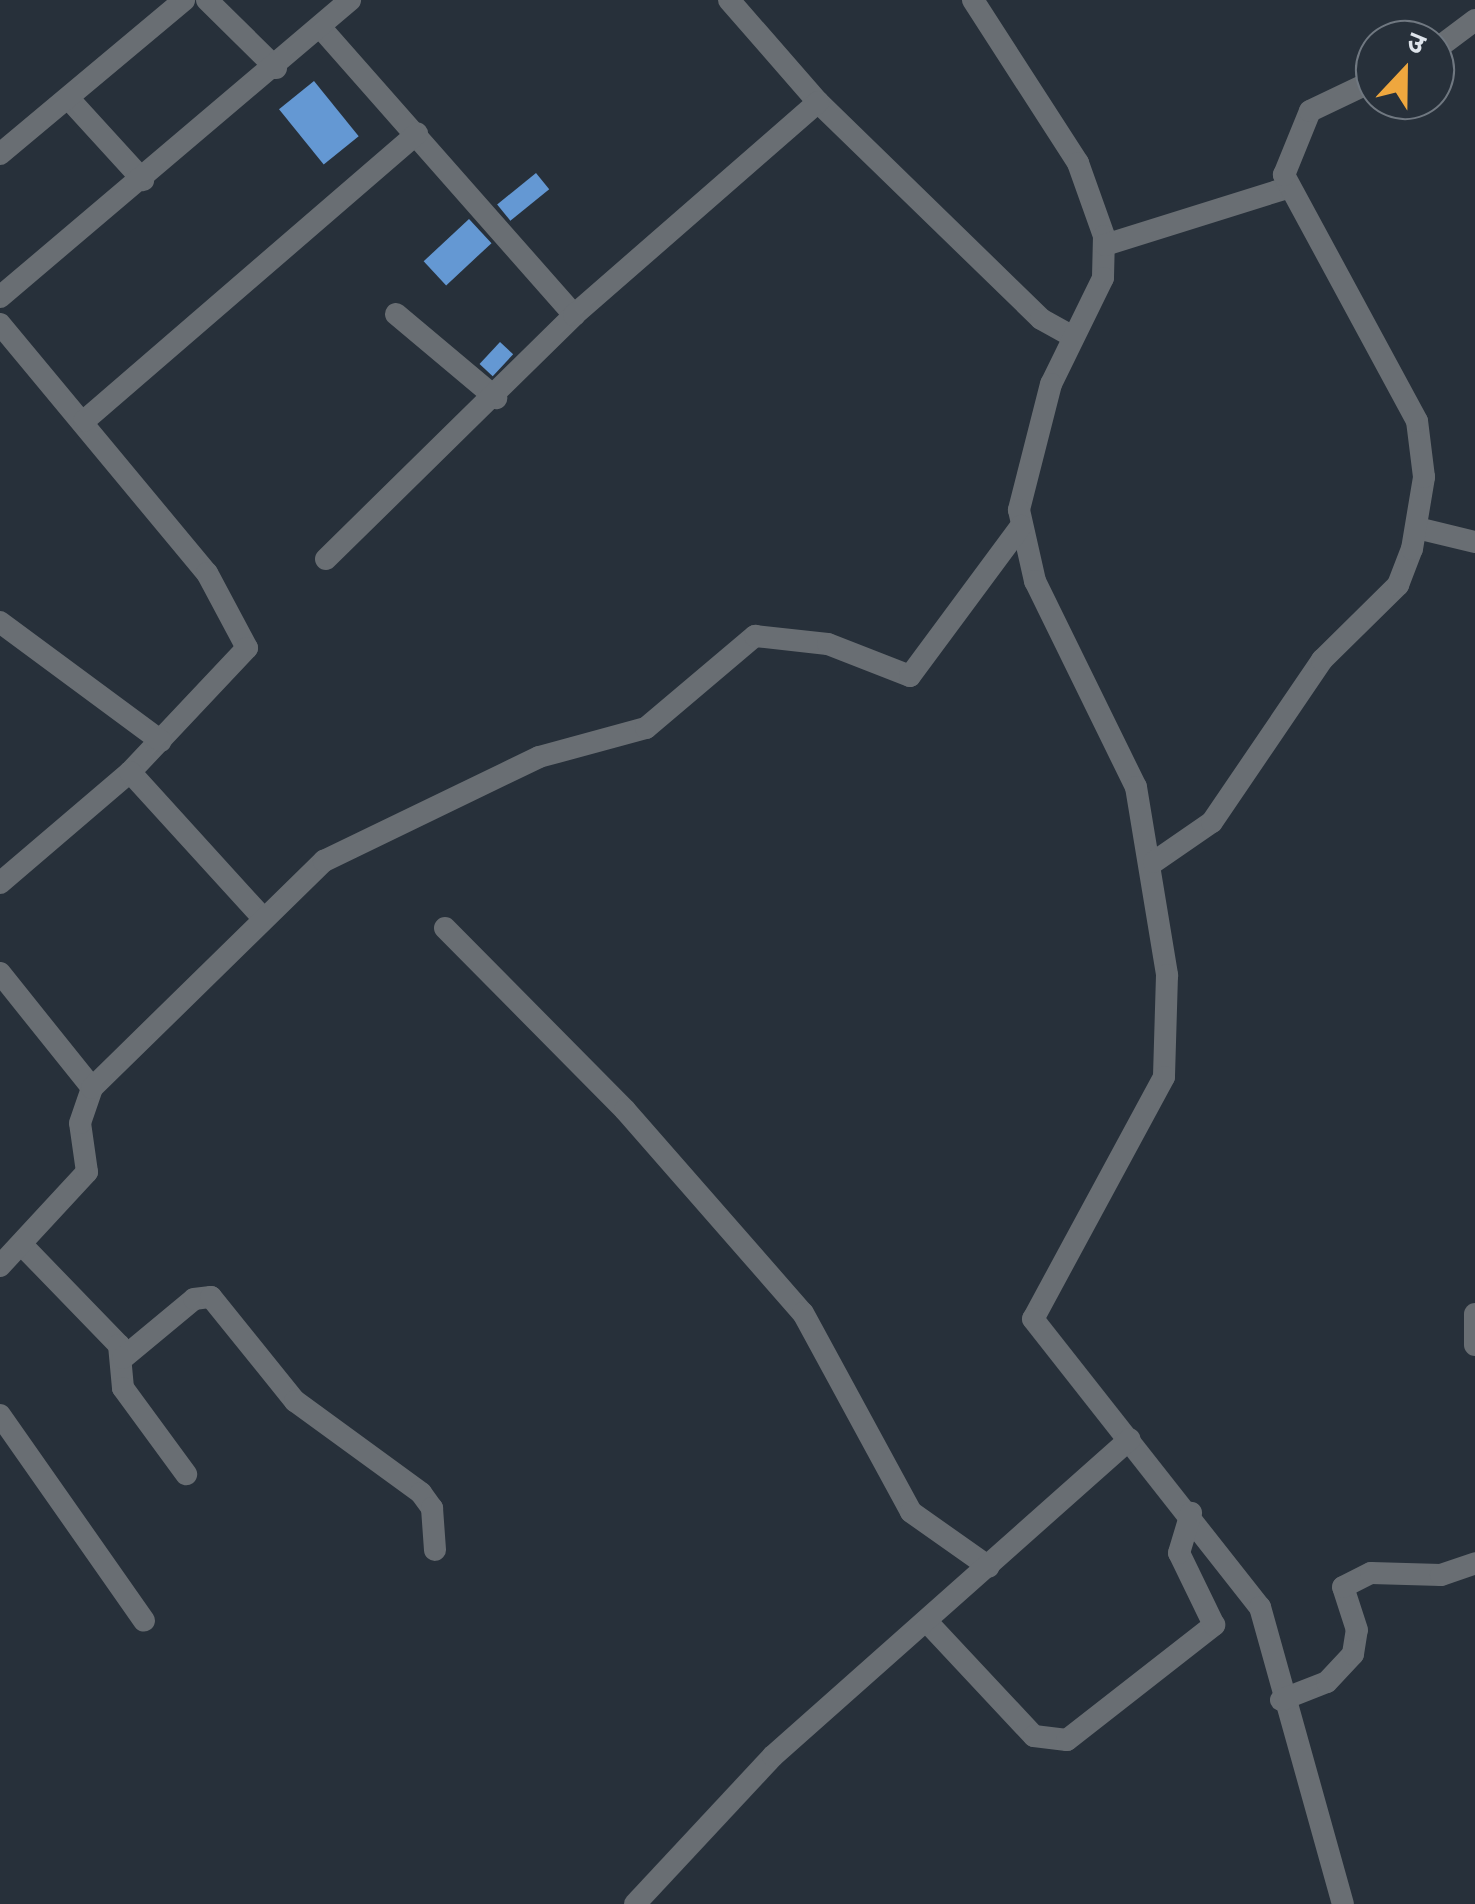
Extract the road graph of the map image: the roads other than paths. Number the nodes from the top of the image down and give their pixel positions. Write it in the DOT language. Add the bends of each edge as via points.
graph roads {
  1 [pos="184,0"];
  2 [pos="207,0"];
  3 [pos="350,0"];
  4 [pos="729,0"];
  5 [pos="973,0"];
  6 [pos="321,28"];
  7 [pos="276,68"];
  8 [pos="1355,91"];
  9 [pos="70,99"];
  10 [pos="818,102"];
  11 [pos="417,134"];
  12 [pos="0,154"];
  13 [pos="143,180"];
  14 [pos="1287,188"];
  15 [pos="1105,244"];
  16 [pos="0,296"];
  17 [pos="396,314"];
  18 [pos="574,314"];
  19 [pos="0,324"];
  20 [pos="1070,335"];
  21 [pos="496,398"];
  22 [pos="84,420"];
  23 [pos="1021,526"];
  24 [pos="1417,528"];
  25 [pos="1475,542"];
  26 [pos="326,559"];
  27 [pos="0,622"];
  28 [pos="161,740"];
  29 [pos="130,772"];
  30 [pos="1154,862"];
  31 [pos="0,883"];
  32 [pos="262,917"];
  33 [pos="446,928"];
  34 [pos="0,973"];
  35 [pos="92,1088"];
  36 [pos="23,1246"];
  37 [pos="0,1266"];
  38 [pos="1475,1314"];
  39 [pos="1475,1345"];
  40 [pos="123,1358"];
  41 [pos="0,1415"];
  42 [pos="1130,1440"];
  43 [pos="186,1474"];
  44 [pos="1191,1513"];
  45 [pos="435,1550"];
  46 [pos="1475,1563"];
  47 [pos="990,1567"];
  48 [pos="144,1621"];
  49 [pos="930,1625"];
  50 [pos="1281,1700"];
  51 [pos="635,1904"];
  52 [pos="1343,1904"];
  1 -- 9 [label="street"];
  2 -- 7 [label="street"];
  3 -- 6 [label="street"];
  4 -- 10 [label="street"];
  5 -- 15 [label="street" via="1078,163"];
  6 -- 7 [label="street"];
  6 -- 11 [label="street"];
  7 -- 13 [label="street"];
  8 -- 14 [label="street" via="1303,119"];
  9 -- 12 [label="street"];
  9 -- 13 [label="street"];
  10 -- 18 [label="street"];
  10 -- 20 [label="street" via="1040,320"];
  11 -- 18 [label="street"];
  11 -- 22 [label="street"];
  13 -- 16 [label="street"];
  14 -- 15 [label="street"];
  14 -- 24 [label="street" via="1417,420"];
  15 -- 20 [label="street" via="1103,278"];
  17 -- 21 [label="street"];
  18 -- 21 [label="street"];
  19 -- 22 [label="street"];
  20 -- 23 [label="street" via="1022,483"];
  21 -- 26 [label="street"];
  22 -- 28 [label="street" via="244,632 240,662"];
  23 -- 30 [label="street" via="1041,597 1123,753"];
  23 -- 32 [label="street" via="910,676 828,644 755,636 646,728 539,757 374,835 324,860"];
  24 -- 25 [label="street"];
  24 -- 30 [label="street" via="1398,585 1331,648 1221,810"];
  27 -- 28 [label="street"];
  28 -- 29 [label="street"];
  29 -- 31 [label="street"];
  29 -- 32 [label="street"];
  30 -- 42 [label="street" via="1167,976 1164,1077 1033,1319"];
  32 -- 35 [label="street" via="192,1000"];
  33 -- 47 [label="street" via="625,1110 803,1314 911,1512"];
  34 -- 35 [label="street"];
  35 -- 36 [label="street" via="80,1124 87,1172"];
  36 -- 37 [label="street"];
  36 -- 40 [label="street"];
  38 -- 39 [label="street"];
  40 -- 43 [label="street" via="123,1388"];
  40 -- 45 [label="street" via="194,1299 212,1298 294,1400 421,1493 432,1508"];
  41 -- 48 [label="street"];
  42 -- 44 [label="street"];
  42 -- 47 [label="street"];
  44 -- 49 [label="street" via="1179,1554 1214,1625 1057,1744 1034,1736"];
  44 -- 50 [label="street" via="1260,1607"];
  46 -- 50 [label="street" via="1441,1575 1370,1573 1344,1586 1357,1630 1353,1654 1327,1682"];
  47 -- 49 [label="street"];
  49 -- 51 [label="street" via="784,1746"];
  50 -- 52 [label="street"];
}
